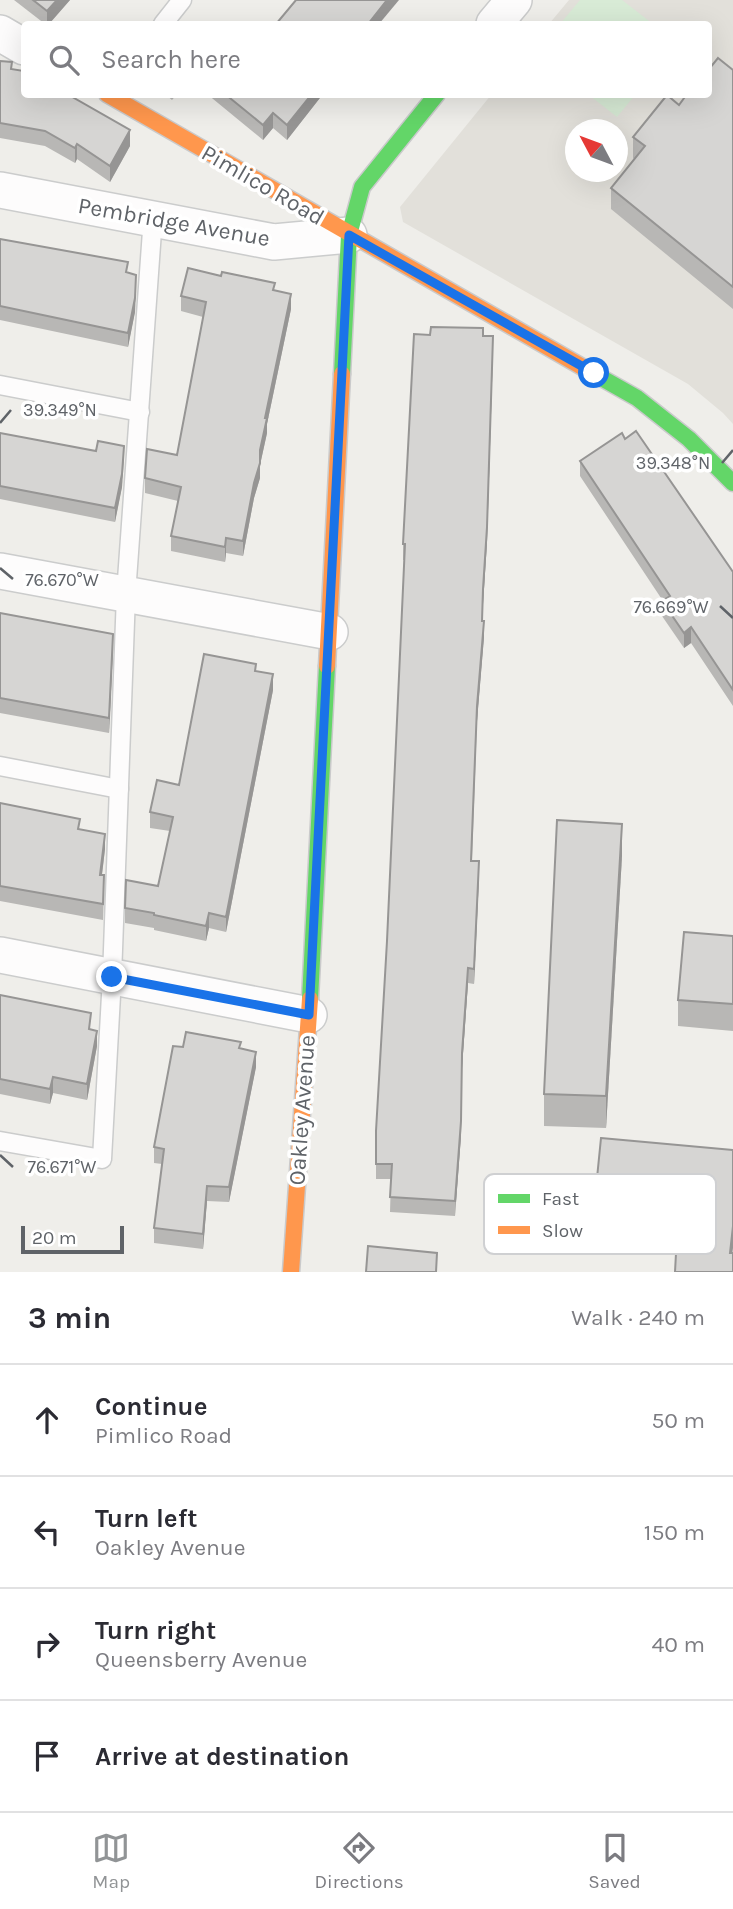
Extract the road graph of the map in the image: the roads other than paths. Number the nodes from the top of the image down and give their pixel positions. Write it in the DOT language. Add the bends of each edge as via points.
graph roads {
  1 [pos="182,0"];
  2 [pos="514,0"];
  3 [pos="165,21"];
  4 [pos="497,21"];
  5 [pos="0,33"];
  6 [pos="21,45"];
  7 [pos="114,98"];
  8 [pos="434,98"];
  9 [pos="0,190"];
  10 [pos="153,217"];
  11 [pos="349,235"];
  12 [pos="0,385"];
  13 [pos="140,412"];
  14 [pos="733,483"];
  15 [pos="0,571"];
  16 [pos="126,594"];
  17 [pos="330,632"];
  18 [pos="0,766"];
  19 [pos="119,789"];
  20 [pos="0,955"];
  21 [pos="112,977"];
  22 [pos="309,1015"];
  23 [pos="0,1141"];
  24 [pos="291,1272"];
  1 -- 3 [label="lane"];
  2 -- 4 [label="street"];
  5 -- 6 [label="street"];
  7 -- 11 [label="street, Pimlico Road"];
  8 -- 11 [label="street, Oakley Avenue" via="362,187"];
  9 -- 10 [label="street, Pembridge Avenue"];
  10 -- 11 [label="street, Pembridge Avenue" via="274,242"];
  10 -- 13 [label="lane"];
  11 -- 14 [label="street, Pimlico Road" via="637,398 689,439"];
  11 -- 17 [label="street, Oakley Avenue"];
  12 -- 13 [label="lane"];
  13 -- 16 [label="lane"];
  15 -- 16 [label="street"];
  16 -- 17 [label="street"];
  16 -- 19 [label="lane"];
  17 -- 22 [label="street, Oakley Avenue"];
  18 -- 19 [label="lane"];
  19 -- 21 [label="lane"];
  20 -- 21 [label="street"];
  21 -- 22 [label="street"];
  21 -- 23 [label="lane" via="102,1159"];
  22 -- 24 [label="street, Oakley Avenue"];
}
